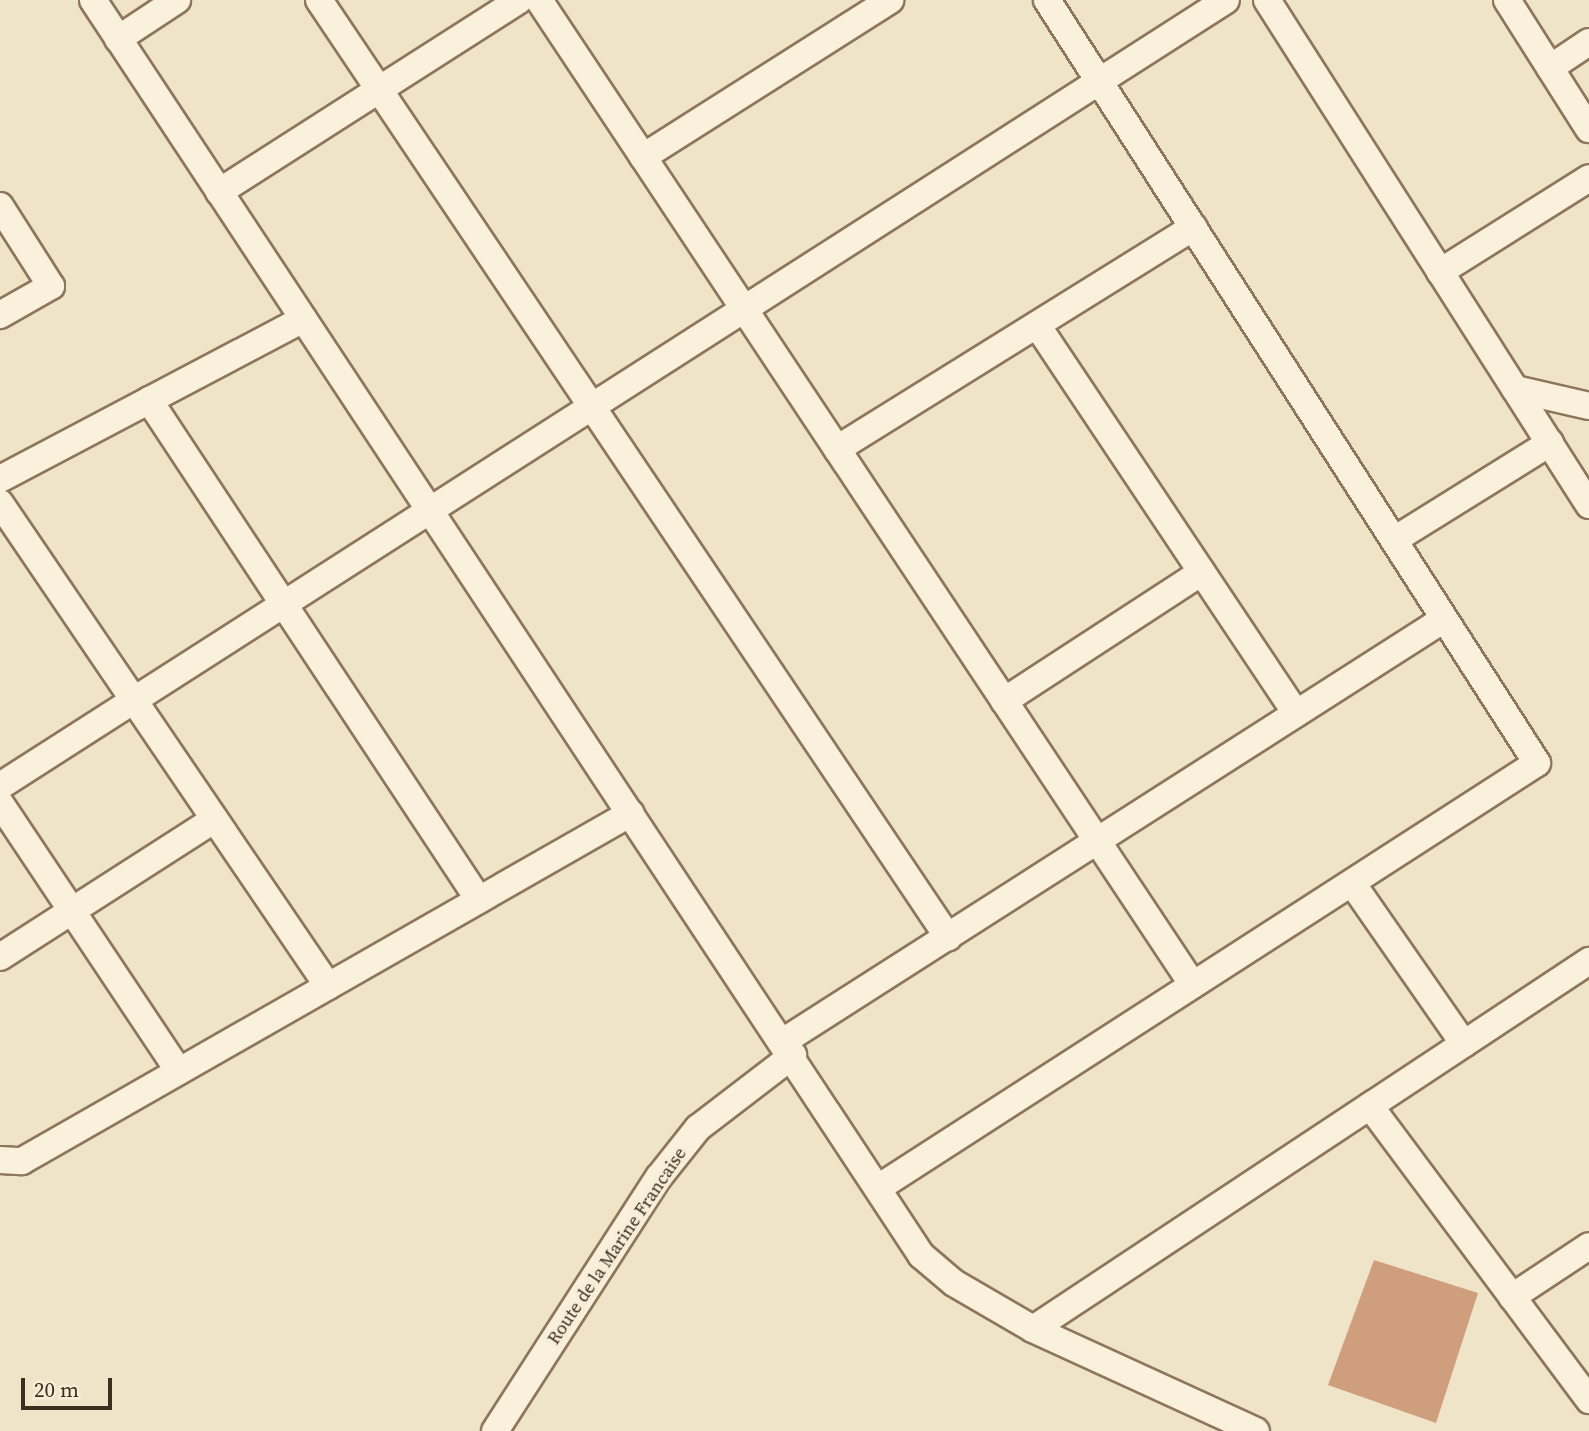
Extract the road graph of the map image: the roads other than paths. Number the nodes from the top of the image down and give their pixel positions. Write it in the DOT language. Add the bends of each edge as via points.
graph roads {
  1 [pos="93,0"];
  2 [pos="177,0"];
  3 [pos="319,0"];
  4 [pos="519,0"];
  5 [pos="539,0"];
  6 [pos="890,0"];
  7 [pos="1047,0"];
  8 [pos="1226,0"];
  9 [pos="1268,0"];
  10 [pos="1507,0"];
  11 [pos="118,39"];
  12 [pos="1589,42"];
  13 [pos="1550,68"];
  14 [pos="1099,81"];
  15 [pos="379,89"];
  16 [pos="1589,129"];
  17 [pos="643,157"];
  18 [pos="1589,178"];
  19 [pos="219,192"];
  20 [pos="0,206"];
  21 [pos="1193,227"];
  22 [pos="1440,272"];
  23 [pos="744,308"];
  24 [pos="0,315"];
  25 [pos="303,319"];
  26 [pos="1037,325"];
  27 [pos="1515,389"];
  28 [pos="149,400"];
  29 [pos="592,406"];
  30 [pos="1589,406"];
  31 [pos="1549,443"];
  32 [pos="837,449"];
  33 [pos="0,479"];
  34 [pos="0,503"];
  35 [pos="1589,505"];
  36 [pos="430,510"];
  37 [pos="1394,540"];
  38 [pos="1202,572"];
  39 [pos="284,604"];
  40 [pos="1444,619"];
  41 [pos="134,700"];
  42 [pos="1004,701"];
  43 [pos="1296,713"];
  44 [pos="0,786"];
  45 [pos="0,803"];
  46 [pos="631,813"];
  47 [pos="215,819"];
  48 [pos="1097,840"];
  49 [pos="1352,883"];
  50 [pos="479,900"];
  51 [pos="72,911"];
  52 [pos="948,937"];
  53 [pos="0,957"];
  54 [pos="1589,961"];
  55 [pos="1193,985"];
  56 [pos="328,986"];
  57 [pos="1464,1044"];
  58 [pos="788,1048"];
  59 [pos="179,1071"];
  60 [pos="1370,1106"];
  61 [pos="0,1160"];
  62 [pos="878,1188"];
  63 [pos="1589,1246"];
  64 [pos="1512,1297"];
  65 [pos="1034,1329"];
  66 [pos="1589,1400"];
  67 [pos="495,1431"];
  68 [pos="1256,1431"];
  1 -- 11 [label="street"];
  2 -- 11 [label="street"];
  3 -- 15 [label="street"];
  4 -- 15 [label="street"];
  5 -- 17 [label="street"];
  6 -- 17 [label="street"];
  7 -- 14 [label="street"];
  8 -- 14 [label="street"];
  9 -- 22 [label="street"];
  10 -- 13 [label="street"];
  11 -- 19 [label="street"];
  12 -- 13 [label="street"];
  13 -- 16 [label="street"];
  14 -- 21 [label="street"];
  14 -- 23 [label="street"];
  15 -- 19 [label="street"];
  15 -- 29 [label="street"];
  17 -- 23 [label="street"];
  18 -- 22 [label="street"];
  19 -- 25 [label="street"];
  20 -- 24 [label="street" via="51,286"];
  21 -- 26 [label="street"];
  21 -- 37 [label="street"];
  22 -- 27 [label="street"];
  23 -- 29 [label="street"];
  23 -- 32 [label="street"];
  25 -- 28 [label="street"];
  25 -- 36 [label="street"];
  26 -- 32 [label="street"];
  26 -- 38 [label="street"];
  27 -- 30 [label="street"];
  27 -- 31 [label="street"];
  28 -- 33 [label="street"];
  28 -- 39 [label="street"];
  29 -- 36 [label="street"];
  29 -- 52 [label="street"];
  31 -- 35 [label="street"];
  31 -- 37 [label="street"];
  32 -- 42 [label="street"];
  34 -- 41 [label="street"];
  36 -- 39 [label="street"];
  36 -- 46 [label="street"];
  37 -- 40 [label="street"];
  38 -- 42 [label="street"];
  38 -- 43 [label="street"];
  39 -- 41 [label="street"];
  39 -- 50 [label="street"];
  40 -- 43 [label="street, Route de la Marine Francaise"];
  40 -- 49 [label="street" via="1537,763"];
  41 -- 44 [label="street"];
  41 -- 47 [label="street"];
  42 -- 48 [label="street"];
  43 -- 48 [label="street, Route de la Marine Francaise"];
  45 -- 51 [label="street"];
  46 -- 50 [label="street"];
  46 -- 58 [label="street"];
  47 -- 51 [label="street"];
  47 -- 56 [label="street"];
  48 -- 52 [label="street, Route de la Marine Francaise"];
  48 -- 55 [label="street"];
  49 -- 55 [label="street"];
  49 -- 57 [label="street"];
  50 -- 56 [label="street"];
  51 -- 53 [label="street"];
  51 -- 59 [label="street"];
  52 -- 58 [label="street, Route de la Marine Francaise"];
  54 -- 57 [label="street"];
  55 -- 62 [label="street"];
  56 -- 59 [label="street"];
  57 -- 60 [label="street"];
  58 -- 62 [label="street"];
  58 -- 67 [label="street, Route de la Marine Francaise" via="698,1128 659,1177"];
  59 -- 61 [label="street" via="22,1161"];
  60 -- 64 [label="street"];
  60 -- 65 [label="street"];
  62 -- 65 [label="street" via="921,1255 954,1283"];
  63 -- 64 [label="street"];
  64 -- 66 [label="street"];
  65 -- 68 [label="street"];
}
